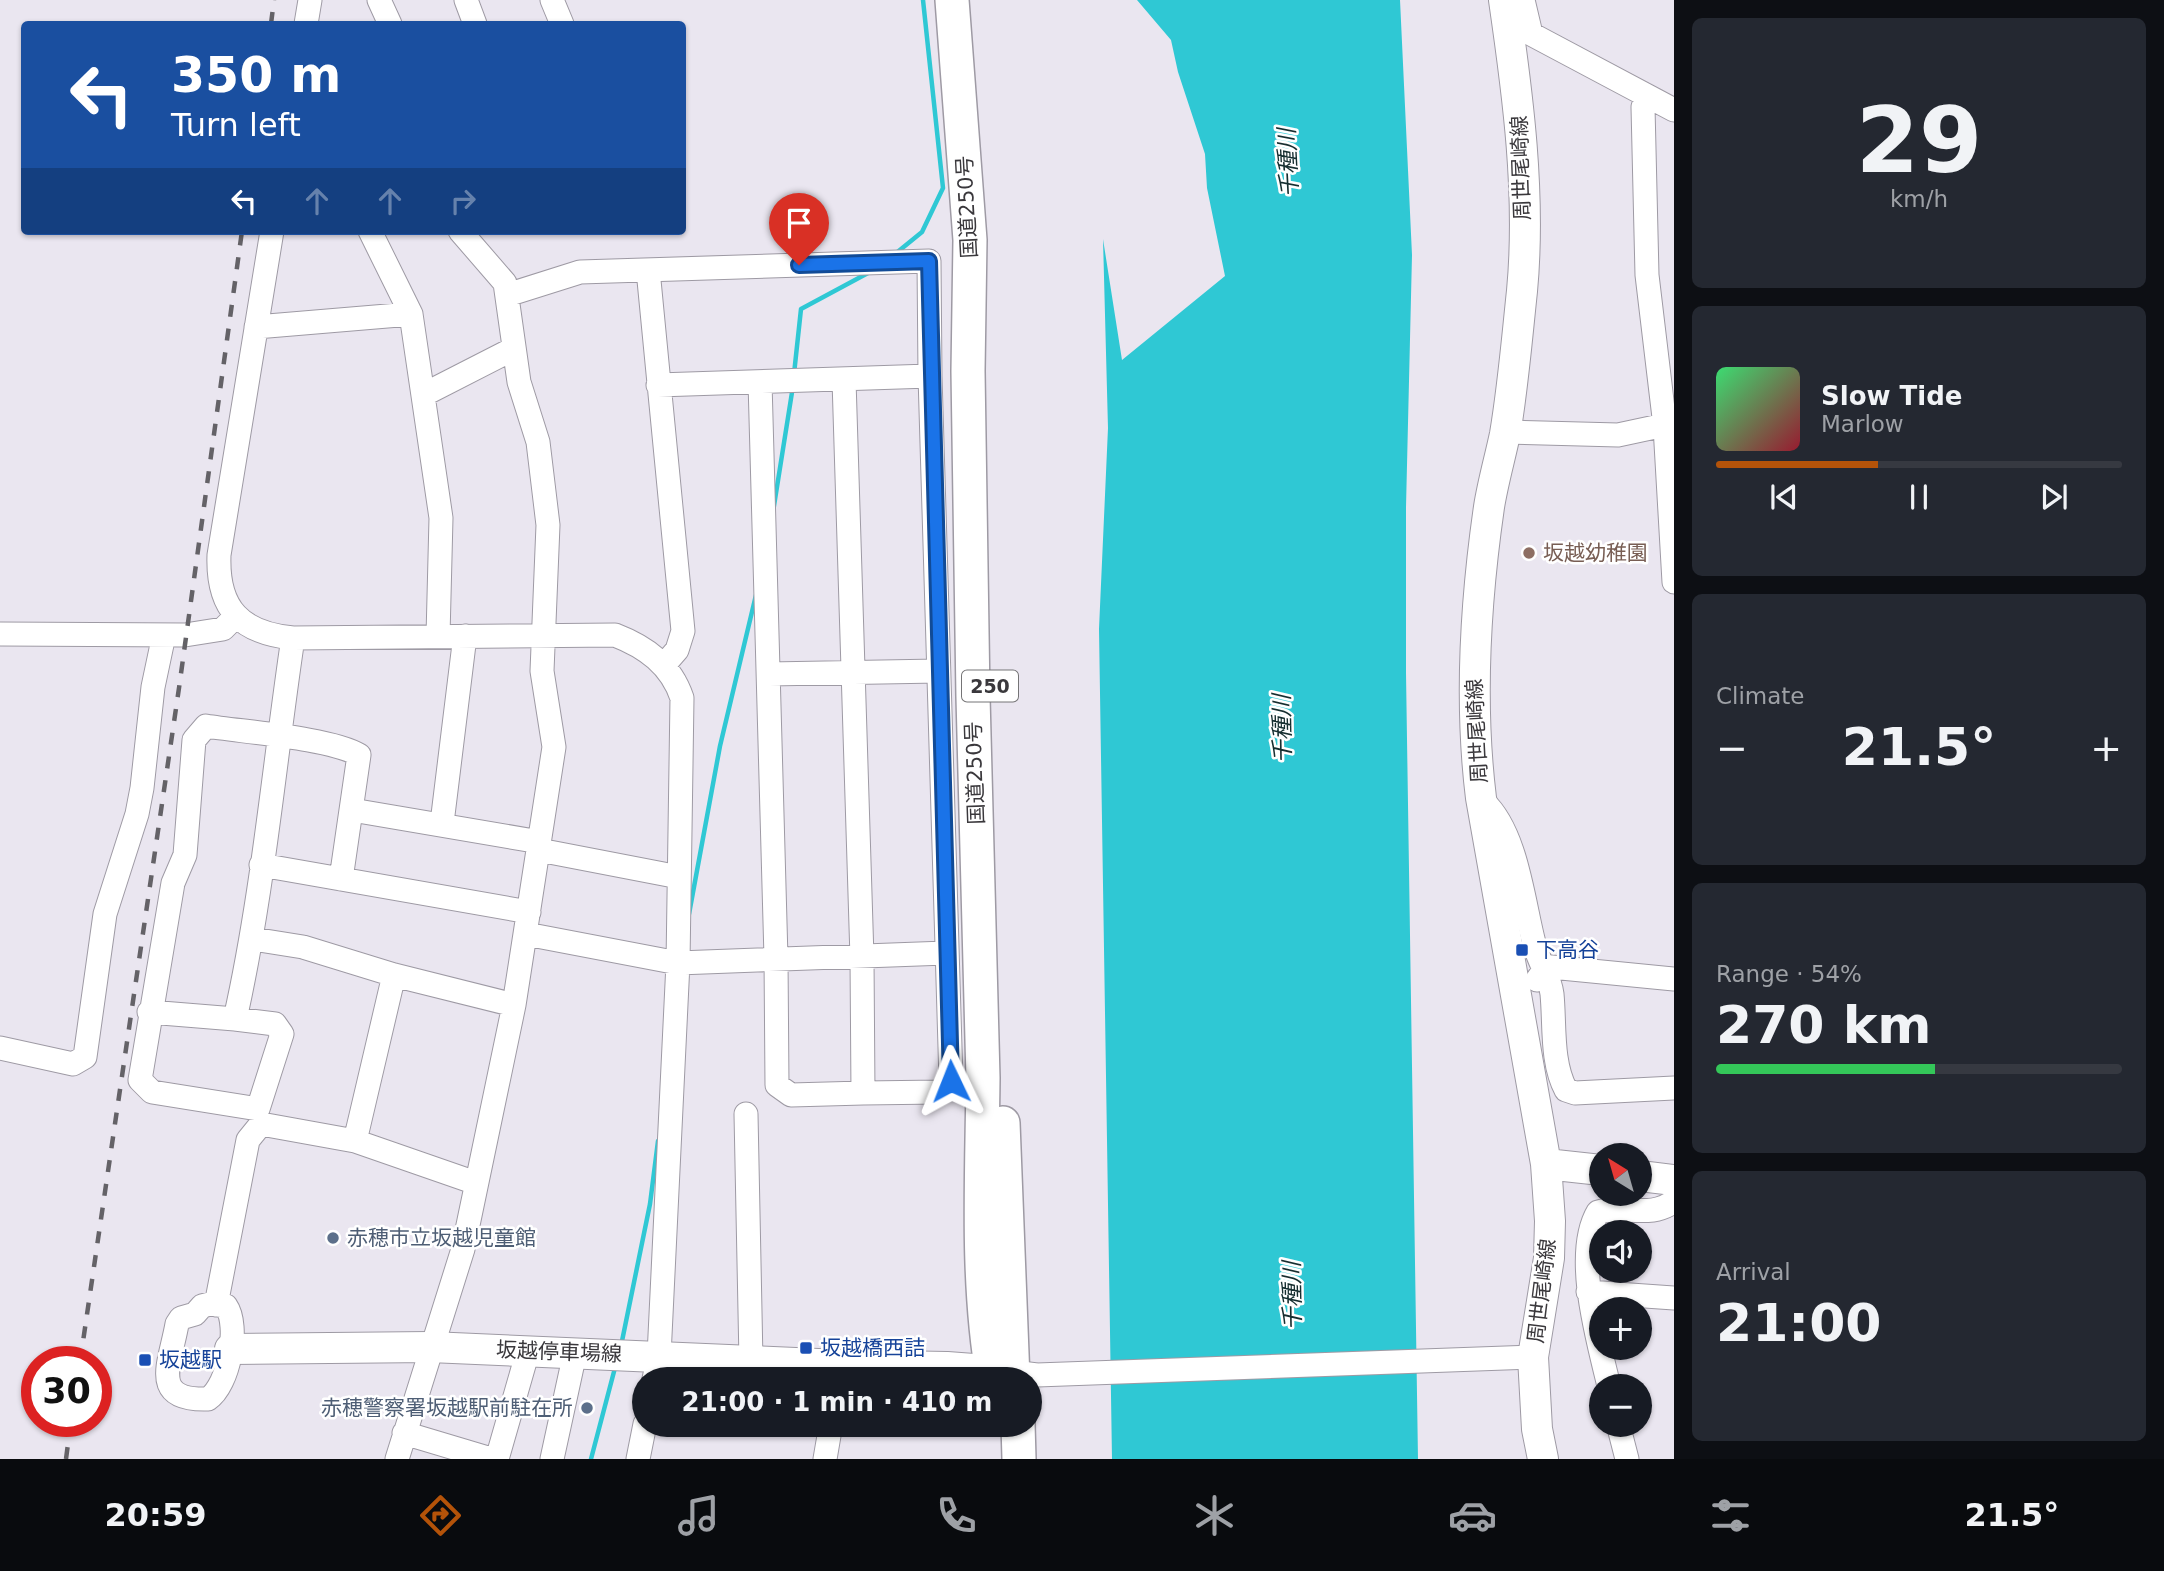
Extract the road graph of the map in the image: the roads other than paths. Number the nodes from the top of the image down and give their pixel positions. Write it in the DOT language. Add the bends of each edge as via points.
graph roads {
  1 [pos="310,0"];
  2 [pos="379,0"];
  3 [pos="466,0"];
  4 [pos="552,0"];
  5 [pos="952,0"];
  6 [pos="972,0"];
  7 [pos="1504,0"];
  8 [pos="1523,0"];
  9 [pos="306,21"];
  10 [pos="389,21"];
  11 [pos="474,21"];
  12 [pos="561,21"];
  13 [pos="1647,96"];
  14 [pos="1674,110"];
  15 [pos="271,235"];
  16 [pos="372,235"];
  17 [pos="463,235"];
  18 [pos="648,270"];
  19 [pos="507,295"];
  20 [pos="411,314"];
  21 [pos="256,327"];
  22 [pos="513,349"];
  23 [pos="930,376"];
  24 [pos="844,380"];
  25 [pos="760,382"];
  26 [pos="658,385"];
  27 [pos="423,395"];
  28 [pos="1670,425"];
  29 [pos="1505,432"];
  30 [pos="1671,511"];
  31 [pos="1674,582"];
  32 [pos="236,616"];
  33 [pos="0,634"];
  34 [pos="164,635"];
  35 [pos="438,636"];
  36 [pos="465,636"];
  37 [pos="545,636"];
  38 [pos="293,638"];
  39 [pos="664,665"];
  40 [pos="938,671"];
  41 [pos="851,672"];
  42 [pos="769,674"];
  43 [pos="278,737"];
  44 [pos="1481,798"];
  45 [pos="352,810"];
  46 [pos="442,823"];
  47 [pos="540,846"];
  48 [pos="261,865"];
  49 [pos="679,877"];
  50 [pos="341,879"];
  51 [pos="528,923"];
  52 [pos="253,939"];
  53 [pos="946,953"];
  54 [pos="776,958"];
  55 [pos="862,958"];
  56 [pos="678,963"];
  57 [pos="1544,970"];
  58 [pos="394,975"];
  59 [pos="1674,979"];
  60 [pos="514,1005"];
  61 [pos="149,1012"];
  62 [pos="235,1018"];
  63 [pos="0,1048"];
  64 [pos="1526,1055"];
  65 [pos="1674,1088"];
  66 [pos="863,1093"];
  67 [pos="746,1114"];
  68 [pos="260,1116"];
  69 [pos="355,1141"];
  70 [pos="1546,1164"];
  71 [pos="1589,1169"];
  72 [pos="1652,1177"];
  73 [pos="1674,1180"];
  74 [pos="476,1183"];
  75 [pos="1674,1201"];
  76 [pos="1588,1292"];
  77 [pos="1674,1298"];
  78 [pos="216,1305"];
  79 [pos="430,1347"];
  80 [pos="230,1349"];
  81 [pos="528,1351"];
  82 [pos="575,1353"];
  83 [pos="1534,1357"];
  84 [pos="751,1361"];
  85 [pos="652,1367"];
  86 [pos="657,1367"];
  87 [pos="670,1367"];
  88 [pos="800,1367"];
  89 [pos="1005,1367"];
  90 [pos="1010,1367"];
  91 [pos="1042,1374"];
  92 [pos="1606,1374"];
  93 [pos="404,1433"];
  94 [pos="642,1437"];
  95 [pos="829,1437"];
  96 [pos="1000,1437"];
  97 [pos="1018,1437"];
  98 [pos="1621,1437"];
  99 [pos="397,1459"];
  100 [pos="494,1459"];
  101 [pos="552,1459"];
  102 [pos="638,1459"];
  103 [pos="825,1459"];
  104 [pos="1001,1459"];
  105 [pos="1019,1459"];
  106 [pos="1543,1459"];
  107 [pos="1627,1459"];
  1 -- 9 [label="street"];
  2 -- 10 [label="street"];
  3 -- 11 [label="street"];
  4 -- 12 [label="street"];
  5 -- 89 [label="highway, 国道250号 / 250" via="970,240 968,371 986,1339"];
  6 -- 90 [label="highway, 国道250号 / 250" via="988,242 985,377 990,696"];
  7 -- 29 [label="main road, 周世尾崎線" via="1524,183 1522,288"];
  8 -- 13 [label="street" via="1531,34"];
  13 -- 14 [label="street"];
  13 -- 28 [label="street" via="1643,107 1647,275"];
  15 -- 21 [label="street"];
  16 -- 20 [label="street"];
  17 -- 19 [label="street" via="505,283"];
  18 -- 19 [label="street" via="580,272"];
  18 -- 23 [label="street" via="929,261"];
  18 -- 26 [label="street"];
  19 -- 22 [label="street"];
  20 -- 21 [label="street"];
  20 -- 27 [label="street"];
  21 -- 32 [label="street" via="219,555 218,582"];
  22 -- 27 [label="street"];
  22 -- 37 [label="street" via="544,476 548,524"];
  23 -- 24 [label="street"];
  23 -- 40 [label="street"];
  24 -- 25 [label="street"];
  24 -- 41 [label="street"];
  25 -- 26 [label="street"];
  25 -- 42 [label="street"];
  26 -- 39 [label="street" via="683,631 677,650"];
  27 -- 35 [label="street" via="441,517"];
  28 -- 29 [label="street" via="1607,435"];
  28 -- 30 [label="street"];
  29 -- 44 [label="main road, 周世尾崎線" via="1489,505 1476,620 1474,740"];
  30 -- 31 [label="street"];
  32 -- 34 [label="street" via="223,629"];
  32 -- 38 [label="street" via="270,636"];
  33 -- 34 [label="street"];
  34 -- 63 [label="street" via="137,814 105,914 85,1057 73,1064"];
  35 -- 36 [label="street"];
  35 -- 38 [label="street"];
  36 -- 37 [label="street"];
  36 -- 46 [label="street"];
  37 -- 39 [label="street" via="615,635 637,643"];
  37 -- 47 [label="street" via="542,671 554,747"];
  38 -- 43 [label="street"];
  39 -- 49 [label="street" via="682,698"];
  40 -- 41 [label="street"];
  40 -- 53 [label="street"];
  41 -- 42 [label="street"];
  41 -- 55 [label="street"];
  42 -- 54 [label="street"];
  43 -- 45 [label="street" via="345,746 359,755"];
  43 -- 48 [label="street"];
  43 -- 61 [label="street" via="206,726 194,740 186,855 173,883"];
  44 -- 57 [label="street" via="1504,830"];
  44 -- 64 [label="main road, 周世尾崎線"];
  45 -- 46 [label="street"];
  45 -- 50 [label="street"];
  46 -- 47 [label="street"];
  47 -- 49 [label="street"];
  47 -- 51 [label="street"];
  48 -- 50 [label="street"];
  48 -- 52 [label="street"];
  49 -- 56 [label="street"];
  50 -- 51 [label="street"];
  51 -- 56 [label="street"];
  51 -- 60 [label="street"];
  52 -- 58 [label="street" via="303,947"];
  52 -- 62 [label="street"];
  53 -- 55 [label="street"];
  53 -- 66 [label="street" via="951,1081 940,1093"];
  54 -- 55 [label="street"];
  54 -- 56 [label="street"];
  54 -- 66 [label="street" via="776,1085 791,1095"];
  55 -- 66 [label="street"];
  56 -- 86 [label="street"];
  57 -- 59 [label="street"];
  57 -- 64 [label="street" via="1537,978 1539,1029"];
  57 -- 65 [label="street" via="1552,992 1553,1034 1566,1090"];
  58 -- 60 [label="street"];
  58 -- 69 [label="street"];
  60 -- 74 [label="street"];
  61 -- 62 [label="street"];
  61 -- 68 [label="street" via="140,1080 152,1092"];
  62 -- 68 [label="street" via="275,1024 282,1034"];
  64 -- 70 [label="main road, 周世尾崎線"];
  67 -- 84 [label="street"];
  68 -- 69 [label="street"];
  68 -- 78 [label="street" via="248,1140"];
  69 -- 74 [label="street"];
  70 -- 71 [label="main road"];
  70 -- 83 [label="main road, 周世尾崎線" via="1549,1258"];
  72 -- 73 [label="main road"];
  74 -- 79 [label="street" via="463,1250"];
  75 -- 76 [label="street" via="1664,1209 1598,1212 1590,1225"];
  76 -- 77 [label="street"];
  76 -- 92 [label="street"];
  78 -- 80 [label="street" via="226,1306 231,1314"];
  78 -- 80 [label="street" via="202,1306 177,1324 168,1384 173,1394 208,1399 215,1394 223,1382"];
  79 -- 80 [label="main road, 坂越停車場線"];
  79 -- 81 [label="main road, 坂越停車場線"];
  79 -- 93 [label="street"];
  81 -- 82 [label="main road, 坂越停車場線"];
  81 -- 100 [label="street"];
  82 -- 85 [label="main road, 坂越停車場線"];
  82 -- 101 [label="street"];
  83 -- 91 [label="street"];
  83 -- 106 [label="main road, 周世尾崎線"];
  84 -- 87 [label="main road, 坂越停車場線"];
  84 -- 88 [label="main road, 坂越停車場線"];
  93 -- 99 [label="street"];
  93 -- 100 [label="street"];
  94 -- 102 [label="street"];
  95 -- 103 [label="street"];
  96 -- 104 [label="highway"];
  97 -- 105 [label="highway"];
  98 -- 107 [label="street"];
}
